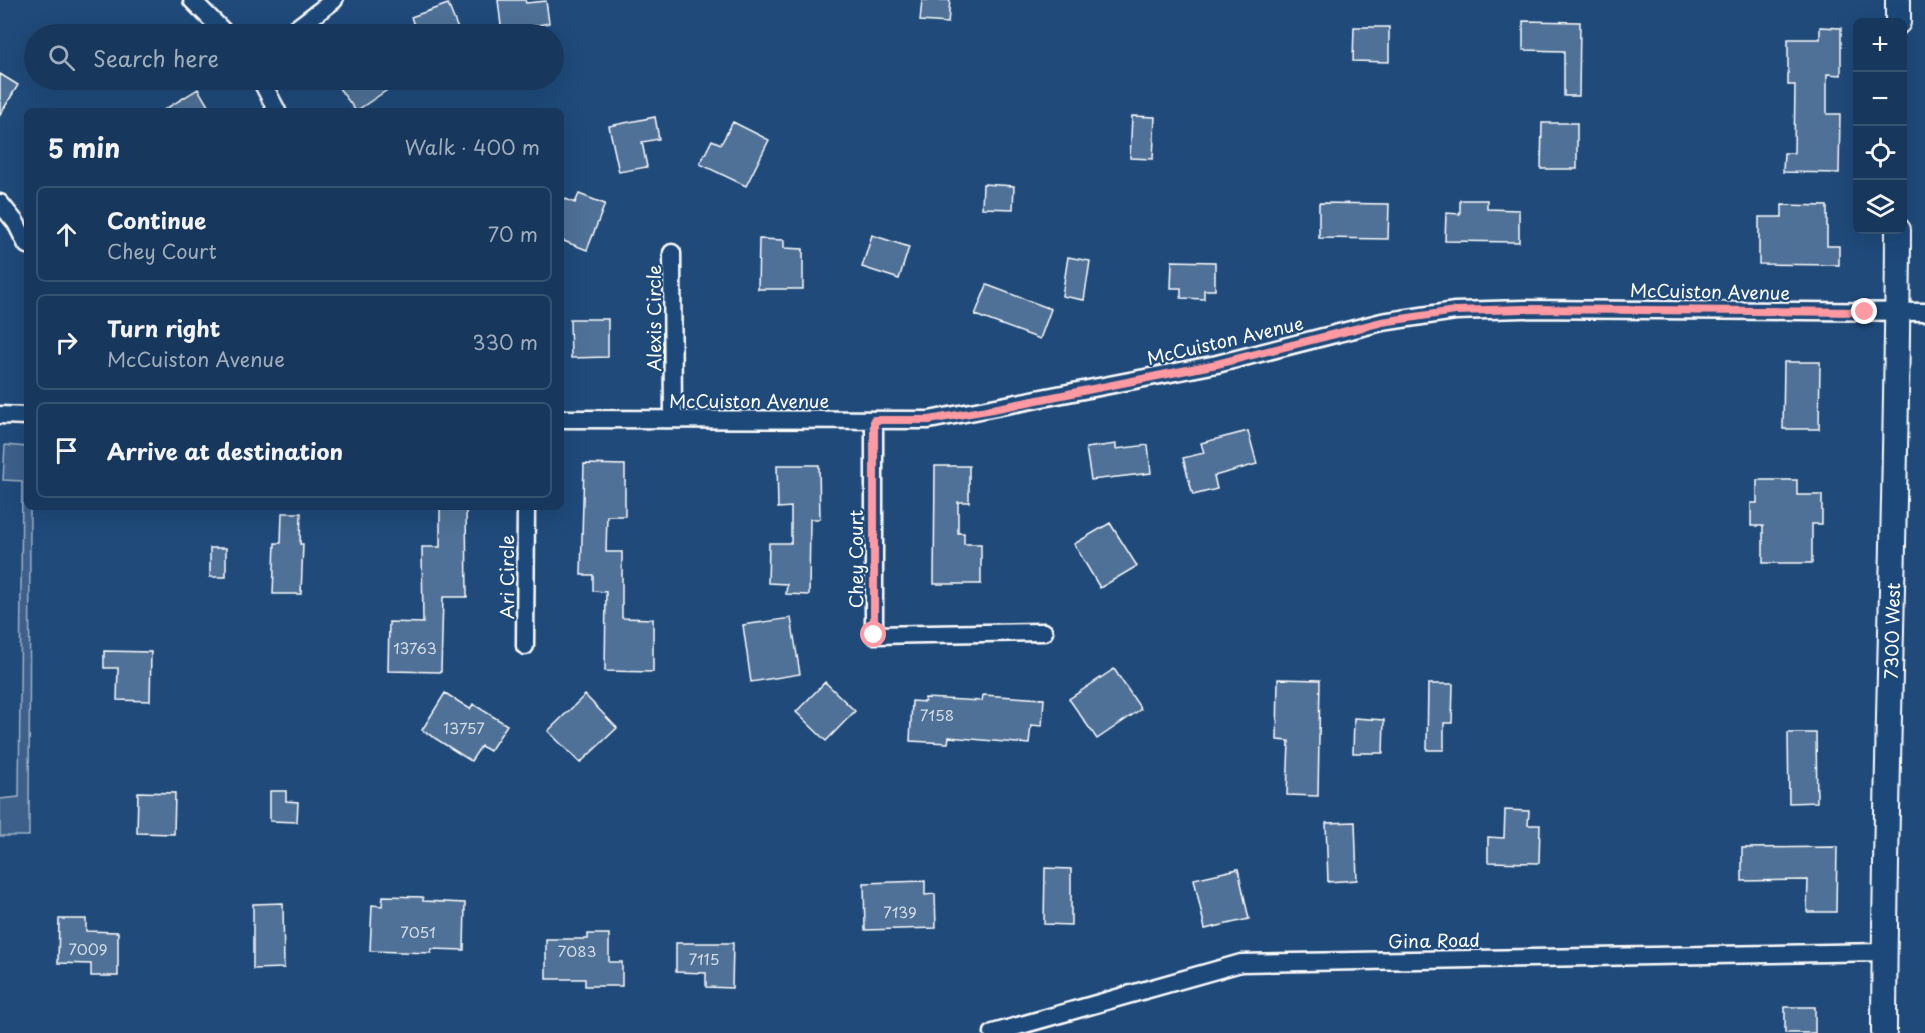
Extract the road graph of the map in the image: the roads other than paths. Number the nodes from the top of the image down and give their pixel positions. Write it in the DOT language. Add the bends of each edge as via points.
graph roads {
  1 [pos="192,0"];
  2 [pos="334,0"];
  3 [pos="1898,0"];
  4 [pos="1898,18"];
  5 [pos="216,24"];
  6 [pos="302,24"];
  7 [pos="266,90"];
  8 [pos="275,108"];
  9 [pos="0,203"];
  10 [pos="1898,234"];
  11 [pos="24,239"];
  12 [pos="672,253"];
  13 [pos="1925,312"];
  14 [pos="1898,313"];
  15 [pos="0,415"];
  16 [pos="24,416"];
  17 [pos="564,418"];
  18 [pos="673,419"];
  19 [pos="874,420"];
  20 [pos="526,510"];
  21 [pos="1044,632"];
  22 [pos="525,646"];
  23 [pos="1885,952"];
  24 [pos="993,1033"];
  25 [pos="1884,1033"];
  1 -- 5 [label="street"];
  2 -- 6 [label="street"];
  3 -- 4 [label="street"];
  7 -- 8 [label="street"];
  9 -- 11 [label="street"];
  10 -- 14 [label="street, 7300 West"];
  12 -- 18 [label="street, Alexis Circle"];
  13 -- 14 [label="street, McCuiston Avenue"];
  14 -- 19 [label="street, McCuiston Avenue" via="1455,311 1382,322 1217,364 993,409 929,420"];
  14 -- 23 [label="street, 7300 West"];
  15 -- 16 [label="street"];
  17 -- 18 [label="street, McCuiston Avenue"];
  18 -- 19 [label="street, McCuiston Avenue"];
  19 -- 21 [label="street, Chey Court" via="874,635"];
  20 -- 22 [label="street, Ari Circle"];
  23 -- 24 [label="street, Gina Road" via="1241,963"];
  23 -- 25 [label="street, 7300 West"];
}
